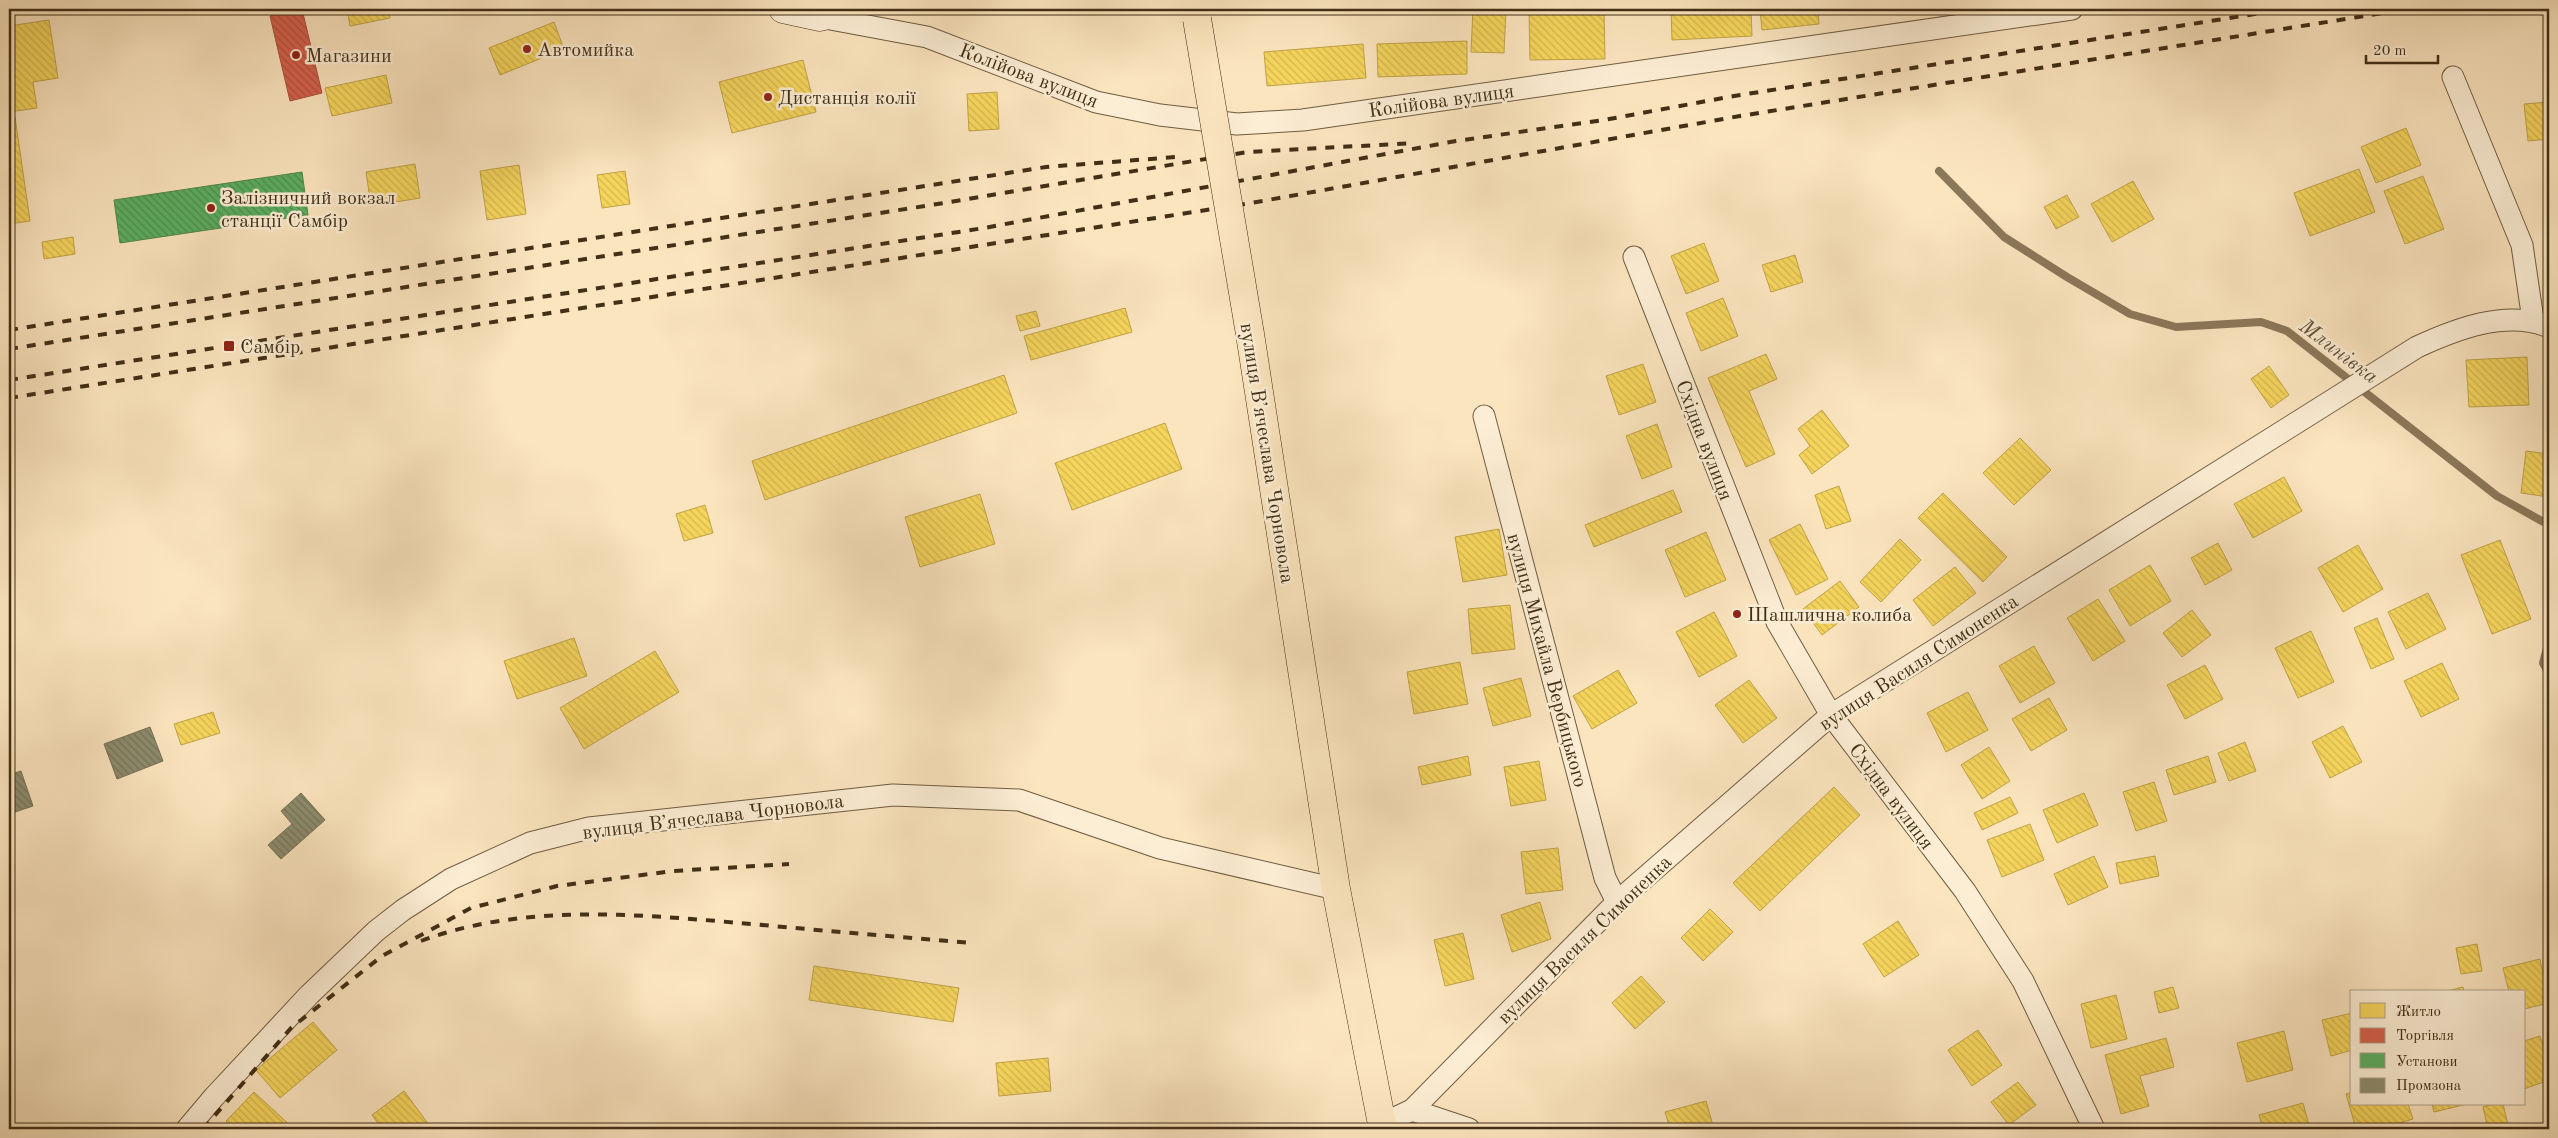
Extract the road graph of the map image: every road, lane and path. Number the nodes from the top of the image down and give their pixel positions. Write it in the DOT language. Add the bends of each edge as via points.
graph roads {
  1 [pos="783,9"];
  2 [pos="852,9"];
  3 [pos="2072,9"];
  4 [pos="1196,14"];
  5 [pos="820,17"];
  6 [pos="2453,77"];
  7 [pos="1634,258"];
  8 [pos="2541,323"];
  9 [pos="1484,416"];
  10 [pos="1831,715"];
  11 [pos="1336,889"];
  12 [pos="1616,902"];
  13 [pos="1412,1110"];
  14 [pos="1383,1127"];
  15 [pos="187,1129"];
  16 [pos="1469,1129"];
  17 [pos="2094,1129"];
  1 -- 5 [label="main road"];
  2 -- 5 [label="main road"];
  3 -- 5 [label="street, Колійова вулиця" via="1303,120 1237,124 1160,115 1096,102 927,37"];
  4 -- 11 [label="main road, вулиця Вʼячеслава Чорновола, bridge" via="1250,334"];
  6 -- 8 [label="street" via="2522,245"];
  7 -- 10 [label="street, Східна вулиця" via="1777,622"];
  8 -- 10 [label="street, вулиця Василя Симоненка" via="2486,322 2445,334 2417,347"];
  9 -- 12 [label="street, вулиця Михайла Вербицького" via="1605,878"];
  10 -- 12 [label="street, вулиця Василя Симоненка"];
  10 -- 17 [label="street, Східна вулиця" via="1965,891 2023,981"];
  11 -- 14 [label="main road, вулиця Вʼячеслава Чорновола"];
  11 -- 15 [label="street, вулиця Вʼячеслава Чорновола" via="1160,848 1019,800 893,795 589,828 530,843 451,879 403,910 376,931 309,995"];
  12 -- 13 [label="street, вулиця Василя Симоненка"];
  13 -- 14 [label="street, вулиця Василя Симоненка"];
  13 -- 16 [label="street"];
}
